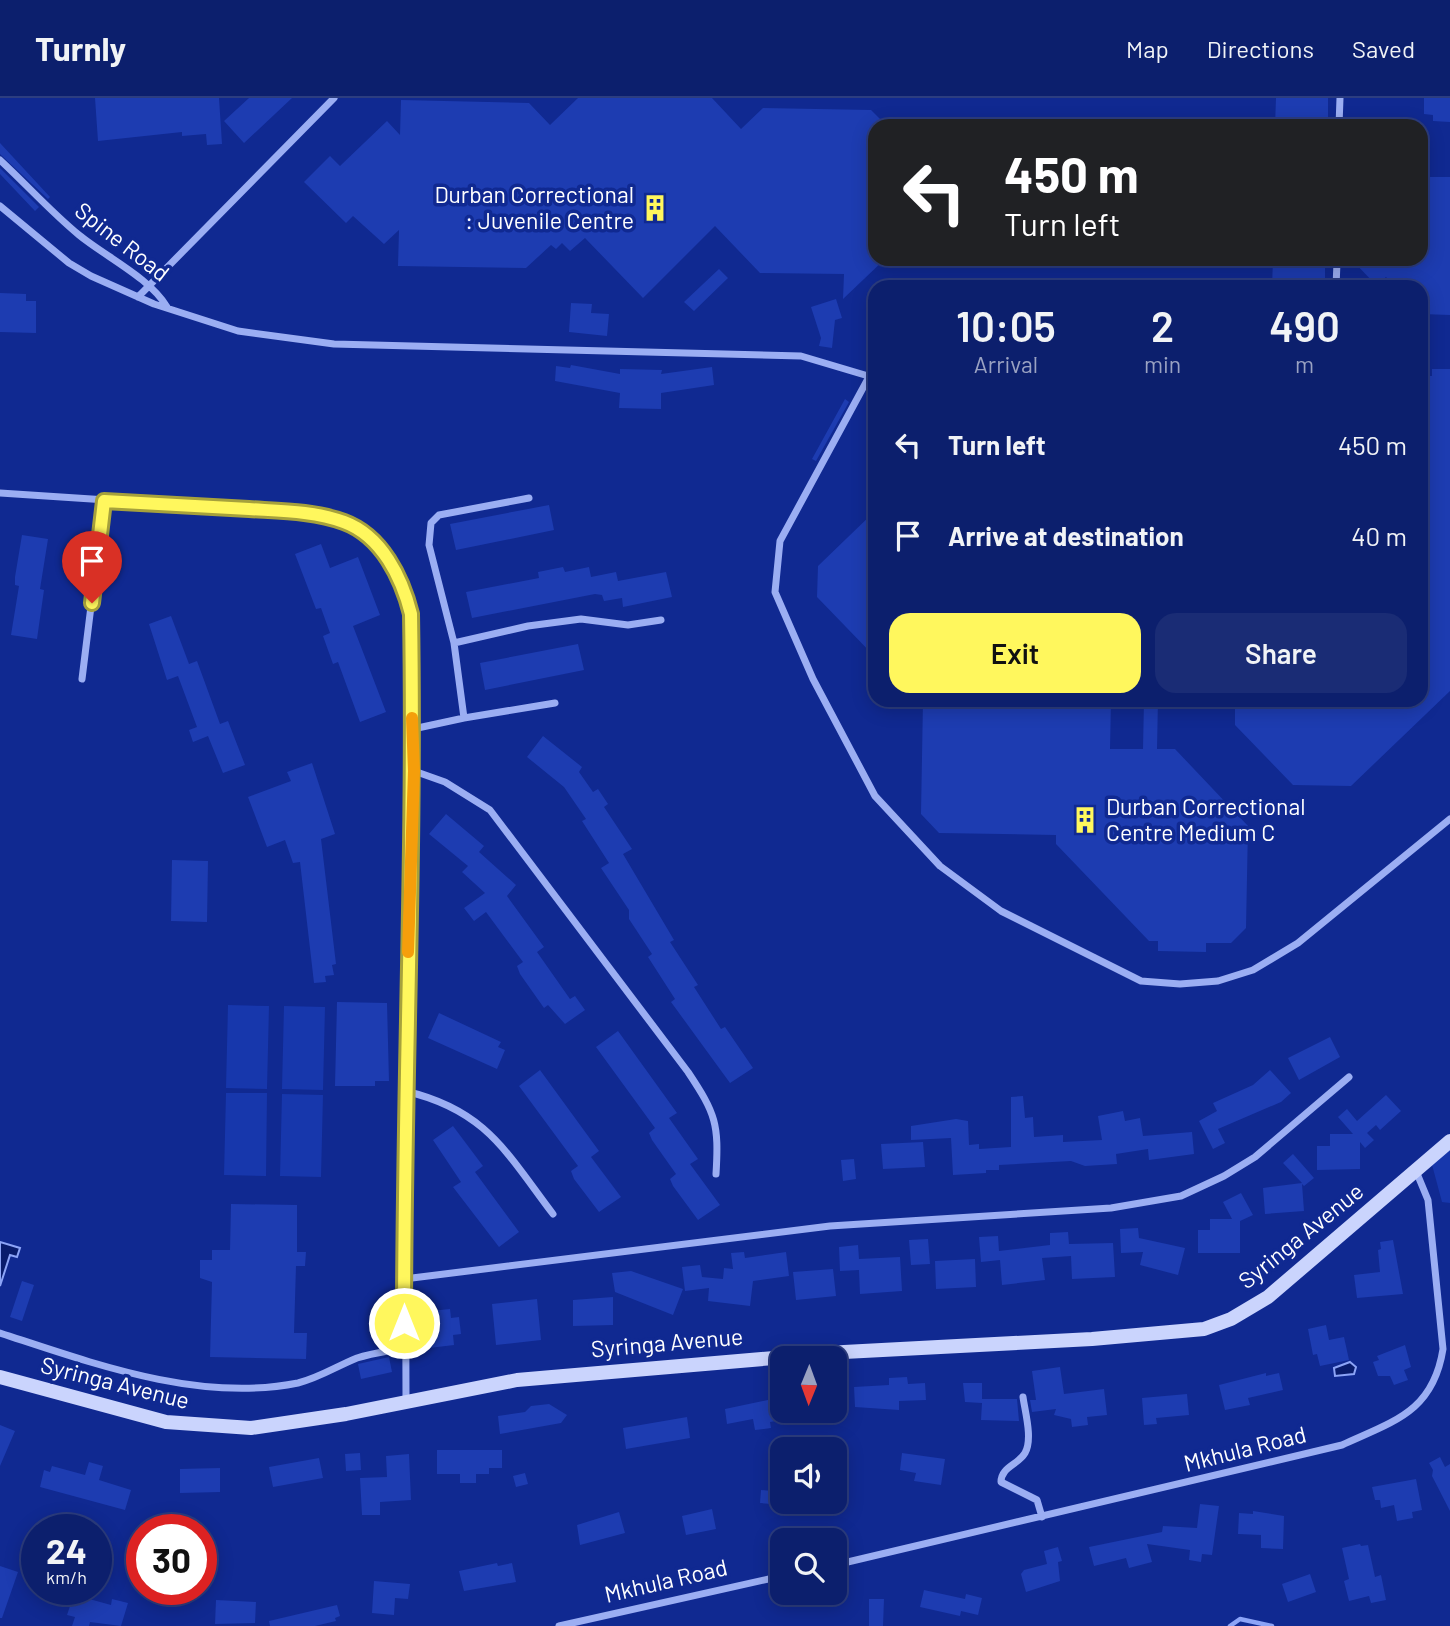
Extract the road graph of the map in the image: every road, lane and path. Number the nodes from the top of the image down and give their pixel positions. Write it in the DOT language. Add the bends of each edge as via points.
graph roads {
  1 [pos="334,98"];
  2 [pos="1340,98"];
  3 [pos="1339,119"];
  4 [pos="0,160"];
  5 [pos="0,206"];
  6 [pos="149,284"];
  7 [pos="138,297"];
  8 [pos="167,307"];
  9 [pos="868,376"];
  10 [pos="868,384"];
  11 [pos="0,493"];
  12 [pos="529,498"];
  13 [pos="104,501"];
  14 [pos="661,620"];
  15 [pos="454,643"];
  16 [pos="82,679"];
  17 [pos="555,703"];
  18 [pos="464,718"];
  19 [pos="412,729"];
  20 [pos="414,771"];
  21 [pos="1450,819"];
  22 [pos="1349,1077"];
  23 [pos="405,1091"];
  24 [pos="1450,1141"];
  25 [pos="1415,1171"];
  26 [pos="716,1174"];
  27 [pos="553,1214"];
  28 [pos="404,1279"];
  29 [pos="0,1333"];
  30 [pos="404,1348"];
  31 [pos="0,1377"];
  32 [pos="1023,1397"];
  33 [pos="406,1400"];
  34 [pos="1042,1517"];
  35 [pos="847,1562"];
  36 [pos="770,1579"];
  37 [pos="559,1626"];
  1 -- 6 [label="street"];
  2 -- 3 [label="street"];
  4 -- 6 [label="street, Spine Road" via="78,234"];
  5 -- 7 [label="street, Spine Road" via="69,263"];
  6 -- 7 [label="street"];
  6 -- 8 [label="street, Spine Road"];
  7 -- 8 [label="street, Spine Road"];
  8 -- 9 [label="street" via="238,331 286,340 800,356"];
  10 -- 21 [label="street" via="780,541 775,592 813,679 875,796 940,866 1001,911 1142,981 1218,981 1253,970 1298,943"];
  11 -- 13 [label="street"];
  12 -- 15 [label="street" via="439,515 432,523 429,545"];
  13 -- 16 [label="street"];
  13 -- 19 [label="street" via="304,513 346,523 377,545 394,567 411,614"];
  14 -- 15 [label="street" via="628,625 581,619"];
  15 -- 18 [label="street"];
  17 -- 18 [label="street"];
  18 -- 19 [label="street"];
  19 -- 20 [label="street"];
  20 -- 23 [label="street"];
  20 -- 26 [label="street" via="445,782 490,810 688,1072 716,1121"];
  22 -- 28 [label="street" via="1255,1157 1181,1196 1111,1208 830,1226"];
  23 -- 27 [label="street" via="448,1104 484,1126"];
  23 -- 28 [label="street"];
  24 -- 25 [label="street, Syringa Avenue"];
  25 -- 33 [label="street, Syringa Avenue" via="1268,1297 1204,1329 673,1365 517,1380"];
  25 -- 34 [label="street, Mkhula Road" via="1428,1200 1441,1313 1443,1349 1431,1391 1400,1417 1342,1445"];
  28 -- 30 [label="street"];
  29 -- 30 [label="street" via="76,1358 189,1385 239,1387 297,1383 360,1357"];
  30 -- 33 [label="street"];
  31 -- 33 [label="street, Syringa Avenue" via="166,1422 218,1427 288,1424"];
  32 -- 34 [label="street" via="1027,1447 1024,1455 1003,1471 1001,1482 1037,1500"];
  34 -- 35 [label="street, Mkhula Road"];
  36 -- 37 [label="street, Mkhula Road"];
}
